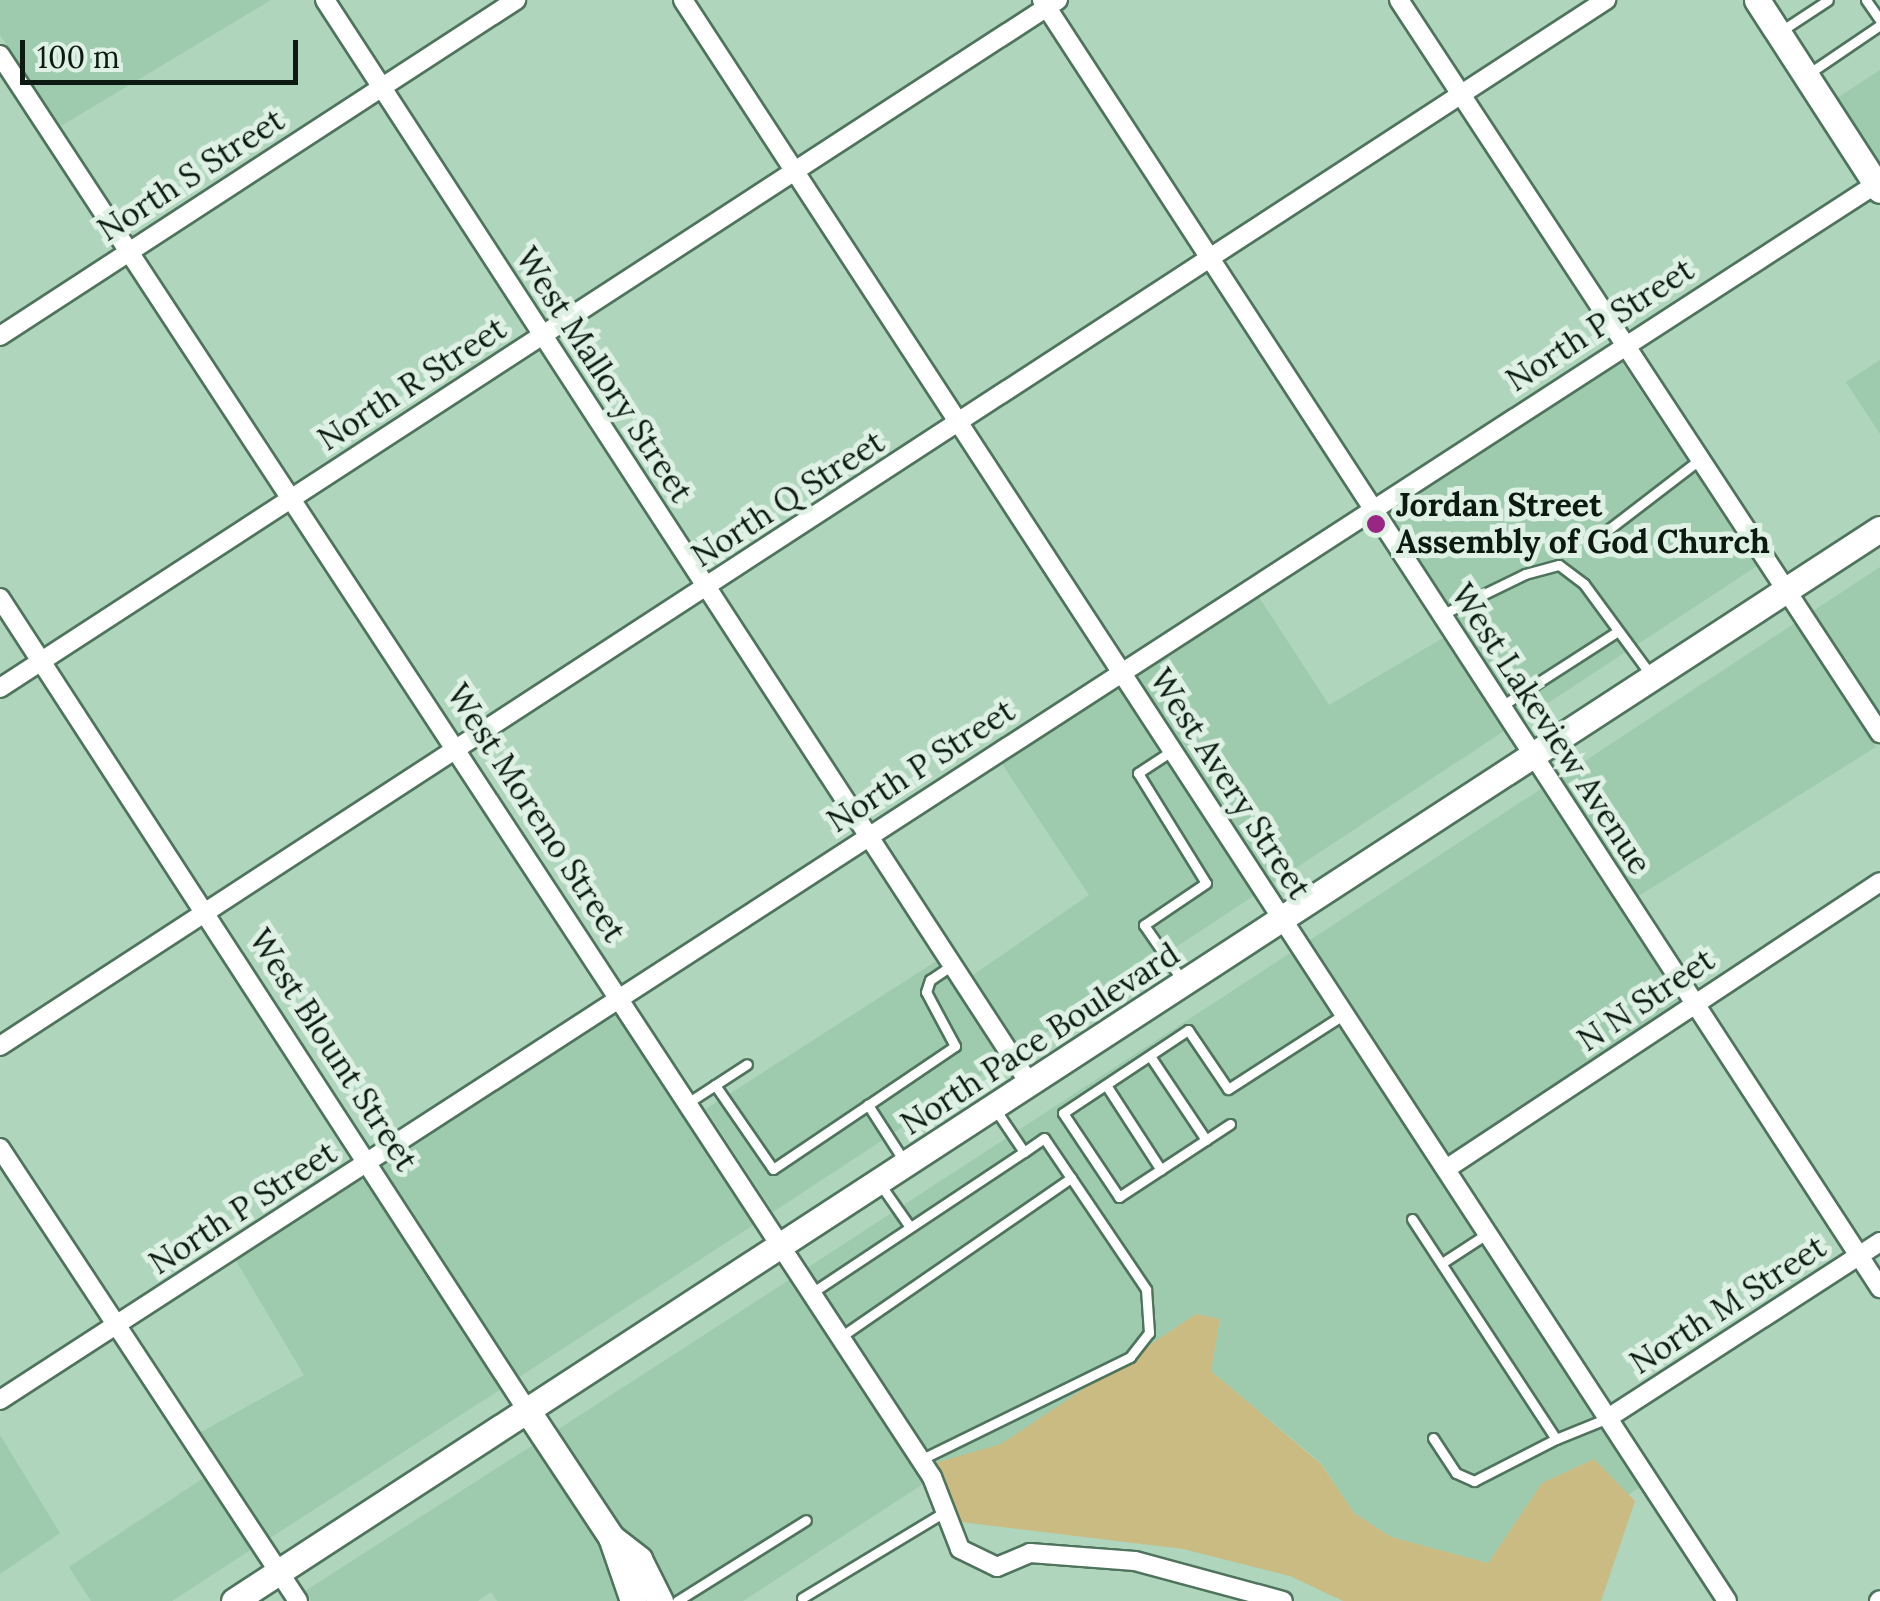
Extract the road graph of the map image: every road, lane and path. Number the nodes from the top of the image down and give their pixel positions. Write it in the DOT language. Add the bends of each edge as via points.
graph roads {
  1 [pos="325,0"];
  2 [pos="516,0"];
  3 [pos="683,0"];
  4 [pos="1399,0"];
  5 [pos="1606,0"];
  6 [pos="1757,0"];
  7 [pos="1828,0"];
  8 [pos="1866,0"];
  9 [pos="1049,2"];
  10 [pos="1880,22"];
  11 [pos="1778,32"];
  12 [pos="0,54"];
  13 [pos="1806,74"];
  14 [pos="382,87"];
  15 [pos="1461,96"];
  16 [pos="794,172"];
  17 [pos="1878,187"];
  18 [pos="131,250"];
  19 [pos="1210,261"];
  20 [pos="542,334"];
  21 [pos="0,336"];
  22 [pos="1624,346"];
  23 [pos="960,423"];
  24 [pos="1700,460"];
  25 [pos="292,498"];
  26 [pos="1372,508"];
  27 [pos="1880,529"];
  28 [pos="1600,536"];
  29 [pos="707,587"];
  30 [pos="1786,590"];
  31 [pos="0,598"];
  32 [pos="1441,614"];
  33 [pos="1618,631"];
  34 [pos="42,661"];
  35 [pos="1121,671"];
  36 [pos="1652,677"];
  37 [pos="0,688"];
  38 [pos="1500,707"];
  39 [pos="1880,733"];
  40 [pos="459,748"];
  41 [pos="1172,750"];
  42 [pos="1532,756"];
  43 [pos="869,835"];
  44 [pos="1880,882"];
  45 [pos="204,912"];
  46 [pos="1283,920"];
  47 [pos="954,964"];
  48 [pos="1186,985"];
  49 [pos="620,996"];
  50 [pos="1694,1004"];
  51 [pos="1346,1014"];
  52 [pos="0,1046"];
  53 [pos="1150,1056"];
  54 [pos="747,1064"];
  55 [pos="1029,1083"];
  56 [pos="715,1085"];
  57 [pos="1106,1085"];
  58 [pos="689,1102"];
  59 [pos="868,1106"];
  60 [pos="994,1106"];
  61 [pos="1230,1124"];
  62 [pos="1206,1140"];
  63 [pos="0,1148"];
  64 [pos="1024,1152"];
  65 [pos="368,1163"];
  66 [pos="906,1164"];
  67 [pos="1446,1169"];
  68 [pos="1161,1170"];
  69 [pos="1071,1178"];
  70 [pos="878,1182"];
  71 [pos="1412,1219"];
  72 [pos="910,1227"];
  73 [pos="1488,1233"];
  74 [pos="1880,1242"];
  75 [pos="780,1245"];
  76 [pos="1859,1256"];
  77 [pos="1442,1263"];
  78 [pos="1880,1288"];
  79 [pos="810,1294"];
  80 [pos="117,1325"];
  81 [pos="839,1338"];
  82 [pos="0,1400"];
  83 [pos="527,1410"];
  84 [pos="1608,1418"];
  85 [pos="1433,1438"];
  86 [pos="1556,1439"];
  87 [pos="920,1460"];
  88 [pos="946,1511"];
  89 [pos="806,1520"];
  90 [pos="610,1537"];
  91 [pos="279,1572"];
  92 [pos="802,1598"];
  93 [pos="234,1601"];
  94 [pos="298,1601"];
  95 [pos="634,1601"];
  96 [pos="660,1601"];
  97 [pos="677,1601"];
  98 [pos="1283,1601"];
  99 [pos="1727,1601"];
  1 -- 14 [label="street, West Mallory Street"];
  2 -- 14 [label="street, North S Street"];
  3 -- 16 [label="street, West Avery Street"];
  4 -- 15 [label="street"];
  5 -- 15 [label="street, North Q Street"];
  6 -- 11 [label="main road"];
  7 -- 11 [label="lane"];
  8 -- 10 [label="lane"];
  9 -- 16 [label="street, North R Street"];
  9 -- 19 [label="street, West Lakeview Avenue"];
  10 -- 13 [label="lane"];
  11 -- 13 [label="main road"];
  12 -- 18 [label="street, West Moreno Street"];
  13 -- 17 [label="main road"];
  14 -- 18 [label="street, North S Street"];
  14 -- 20 [label="street, West Mallory Street"];
  15 -- 19 [label="street, North Q Street"];
  15 -- 22 [label="street"];
  16 -- 20 [label="street, North R Street"];
  16 -- 23 [label="street, West Avery Street"];
  17 -- 22 [label="street, North P Street"];
  18 -- 21 [label="street, North S Street"];
  18 -- 25 [label="street, West Moreno Street"];
  19 -- 23 [label="street, North Q Street"];
  19 -- 26 [label="street, West Lakeview Avenue"];
  20 -- 25 [label="street, North R Street"];
  20 -- 29 [label="street, West Mallory Street"];
  22 -- 24 [label="street"];
  22 -- 26 [label="street, North P Street"];
  23 -- 29 [label="street, North Q Street"];
  23 -- 35 [label="street, West Avery Street"];
  24 -- 28 [label="lane"];
  24 -- 30 [label="street"];
  25 -- 34 [label="street, North R Street"];
  25 -- 40 [label="street, West Moreno Street"];
  26 -- 32 [label="street, West Lakeview Avenue"];
  26 -- 35 [label="street, North P Street"];
  27 -- 30 [label="main road, North Pace Boulevard"];
  29 -- 40 [label="street, North Q Street"];
  29 -- 43 [label="street, West Mallory Street"];
  30 -- 36 [label="main road, North Pace Boulevard"];
  30 -- 39 [label="street"];
  31 -- 34 [label="street, West Blount Street"];
  32 -- 33 [label="lane" via="1559,565 1584,584"];
  32 -- 38 [label="street, West Lakeview Avenue"];
  33 -- 36 [label="lane"];
  33 -- 38 [label="lane"];
  34 -- 37 [label="street, North R Street"];
  34 -- 45 [label="street, West Blount Street"];
  35 -- 41 [label="street, West Avery Street"];
  35 -- 43 [label="street, North P Street"];
  36 -- 42 [label="main road, North Pace Boulevard"];
  38 -- 42 [label="street, West Lakeview Avenue"];
  40 -- 45 [label="street, North Q Street"];
  40 -- 49 [label="street, West Moreno Street"];
  41 -- 46 [label="street, West Avery Street"];
  41 -- 48 [label="lane" via="1138,773 1206,883 1144,924"];
  42 -- 46 [label="main road, North Pace Boulevard"];
  42 -- 50 [label="street, West Lakeview Avenue"];
  43 -- 47 [label="street, West Mallory Street"];
  43 -- 49 [label="street, North P Street"];
  44 -- 50 [label="street, N N Street"];
  45 -- 52 [label="street, North Q Street"];
  45 -- 65 [label="street, West Blount Street"];
  46 -- 48 [label="main road, North Pace Boulevard"];
  46 -- 51 [label="street, West Avery Street"];
  47 -- 55 [label="street, West Mallory Street"];
  47 -- 59 [label="lane" via="930,980 926,992 955,1046"];
  48 -- 55 [label="main road, North Pace Boulevard"];
  49 -- 58 [label="street, West Moreno Street"];
  49 -- 65 [label="street, North P Street"];
  50 -- 67 [label="street, N N Street"];
  50 -- 76 [label="street, West Lakeview Avenue"];
  51 -- 53 [label="lane" via="1228,1089 1188,1030"];
  51 -- 67 [label="street, West Avery Street"];
  53 -- 57 [label="lane"];
  53 -- 62 [label="lane"];
  54 -- 56 [label="lane"];
  55 -- 60 [label="main road, North Pace Boulevard"];
  56 -- 58 [label="lane"];
  56 -- 59 [label="lane" via="773,1168"];
  57 -- 68 [label="lane"];
  57 -- 68 [label="lane" via="1064,1113 1120,1197"];
  58 -- 75 [label="street, West Moreno Street"];
  59 -- 66 [label="lane"];
  60 -- 64 [label="lane"];
  60 -- 66 [label="main road, North Pace Boulevard"];
  61 -- 62 [label="lane"];
  62 -- 68 [label="lane"];
  63 -- 80 [label="street"];
  64 -- 69 [label="lane" via="1044,1138"];
  64 -- 72 [label="lane"];
  65 -- 80 [label="street, North P Street"];
  65 -- 83 [label="street, West Blount Street"];
  66 -- 70 [label="main road, North Pace Boulevard"];
  67 -- 73 [label="street, West Avery Street"];
  69 -- 81 [label="lane"];
  69 -- 87 [label="lane" via="1146,1289 1149,1334 1130,1357"];
  70 -- 72 [label="lane"];
  70 -- 75 [label="main road, North Pace Boulevard"];
  71 -- 77 [label="lane"];
  72 -- 79 [label="lane"];
  73 -- 77 [label="lane"];
  73 -- 84 [label="street, West Avery Street"];
  74 -- 76 [label="street, North M Street"];
  75 -- 79 [label="street, West Moreno Street"];
  75 -- 83 [label="main road, North Pace Boulevard"];
  76 -- 78 [label="street, West Lakeview Avenue"];
  76 -- 84 [label="street, North M Street"];
  77 -- 86 [label="lane"];
  79 -- 81 [label="street, West Moreno Street"];
  80 -- 82 [label="street, North P Street"];
  80 -- 91 [label="street"];
  81 -- 87 [label="street, West Moreno Street"];
  83 -- 90 [label="main road, West Blount Street"];
  83 -- 91 [label="main road, North Pace Boulevard"];
  84 -- 86 [label="lane"];
  84 -- 99 [label="street, West Avery Street"];
  85 -- 86 [label="lane" via="1456,1474 1474,1481"];
  87 -- 88 [label="street, West Moreno Street"];
  88 -- 92 [label="lane"];
  88 -- 98 [label="street, West Moreno Street" via="970,1560 996,1567 1030,1552 1168,1568"];
  89 -- 97 [label="lane"];
  90 -- 95 [label="main road, West Blount Street"];
  90 -- 96 [label="main road, West Blount Street" via="638,1559"];
  91 -- 93 [label="main road, North Pace Boulevard"];
  91 -- 94 [label="street"];
}
